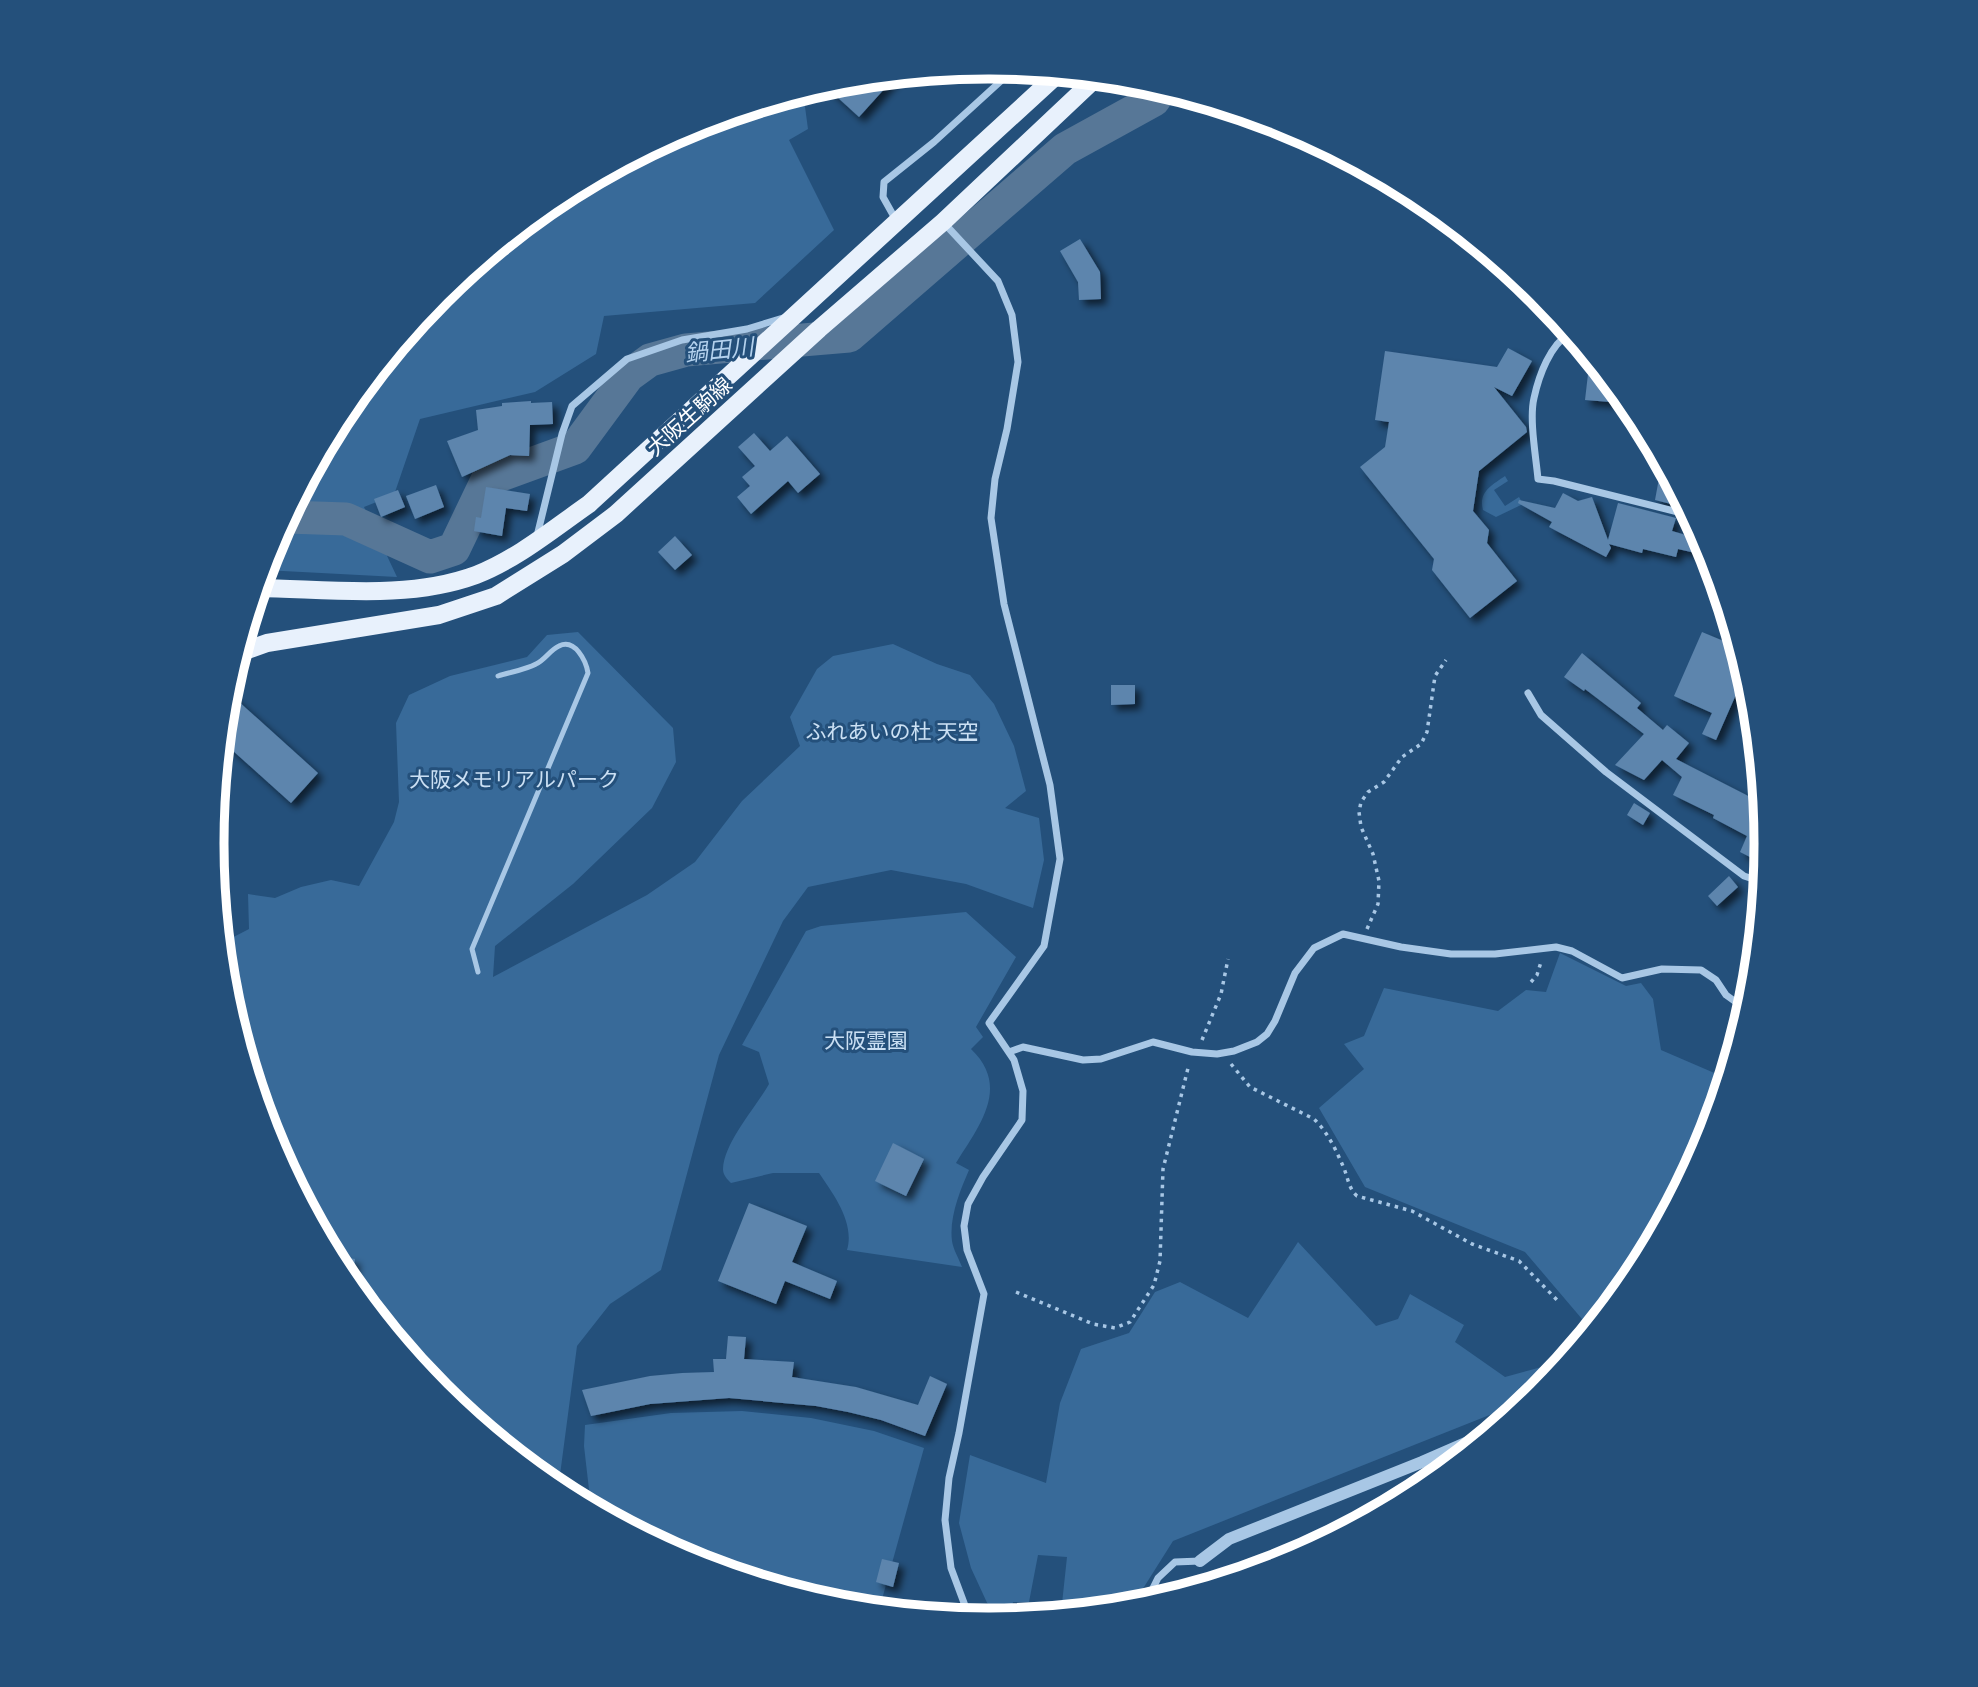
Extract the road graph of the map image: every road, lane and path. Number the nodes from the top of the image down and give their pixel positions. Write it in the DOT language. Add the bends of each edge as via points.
graph roads {
  1 [pos="1003,79"];
  2 [pos="1050,81"];
  3 [pos="1089,85"];
  4 [pos="897,223"];
  5 [pos="947,227"];
  6 [pos="794,315"];
  7 [pos="1563,337"];
  8 [pos="1678,512"];
  9 [pos="536,541"];
  10 [pos="269,588"];
  11 [pos="249,649"];
  12 [pos="1446,660"];
  13 [pos="498,676"];
  14 [pos="1528,693"];
  15 [pos="1753,879"];
  16 [pos="1363,937"];
  17 [pos="1540,949"];
  18 [pos="1228,959"];
  19 [pos="478,972"];
  20 [pos="1531,982"];
  21 [pos="1737,1003"];
  22 [pos="1009,1052"];
  23 [pos="1192,1052"];
  24 [pos="1230,1052"];
  25 [pos="1016,1292"];
  26 [pos="1559,1303"];
  27 [pos="1461,1445"];
  28 [pos="1200,1561"];
  29 [pos="1152,1591"];
  30 [pos="966,1608"];
  1 -- 4 [label="street" via="884,182 883,197"];
  2 -- 4 [label="main road, 大阪生駒線"];
  3 -- 5 [label="main road, 大阪生駒線"];
  4 -- 6 [label="main road, 大阪生駒線"];
  5 -- 11 [label="main road, 大阪生駒線" via="819,329 616,514 564,554 496,596 439,615"];
  5 -- 22 [label="street" via="998,281 1012,315 1018,362 990,518 1004,604 1050,785 1060,859 1044,946 989,1023"];
  6 -- 9 [label="main road, 大阪生駒線" via="589,504"];
  6 -- 9 [label="street" via="682,340 627,359 572,406"];
  7 -- 8 [label="street" via="1548,358 1534,399 1538,479"];
  9 -- 10 [label="main road, 大阪生駒線" via="477,574 444,584 395,591"];
  12 -- 16 [label="path" via="1435,676 1421,744 1402,757 1384,782 1361,802 1361,827 1379,881 1378,904"];
  13 -- 19 [label="lane" via="536,664 567,645 586,661 588,673 472,949"];
  14 -- 15 [label="street" via="1541,715 1606,772"];
  16 -- 17 [label="street" via="1451,954"];
  16 -- 24 [label="street" via="1343,934 1314,948 1295,973 1267,1034"];
  17 -- 20 [label="path" via="1542,963"];
  17 -- 21 [label="street" via="1573,951 1622,978 1662,969 1701,970"];
  18 -- 23 [label="path" via="1221,994 1202,1041"];
  22 -- 23 [label="street" via="1023,1047 1083,1060 1101,1059 1153,1042"];
  22 -- 30 [label="street" via="1023,1091 1022,1120 968,1204 964,1226 967,1250 984,1294 949,1478 946,1520 951,1568"];
  23 -- 24 [label="street"];
  23 -- 25 [label="path" via="1163,1169 1160,1261 1154,1285 1130,1322 1115,1328 1093,1324"];
  24 -- 26 [label="path" via="1231,1064 1250,1087 1322,1126 1357,1196 1412,1211 1472,1244 1519,1261"];
  27 -- 28 [label="street" via="1229,1539"];
  28 -- 29 [label="street" via="1175,1562"];
}
